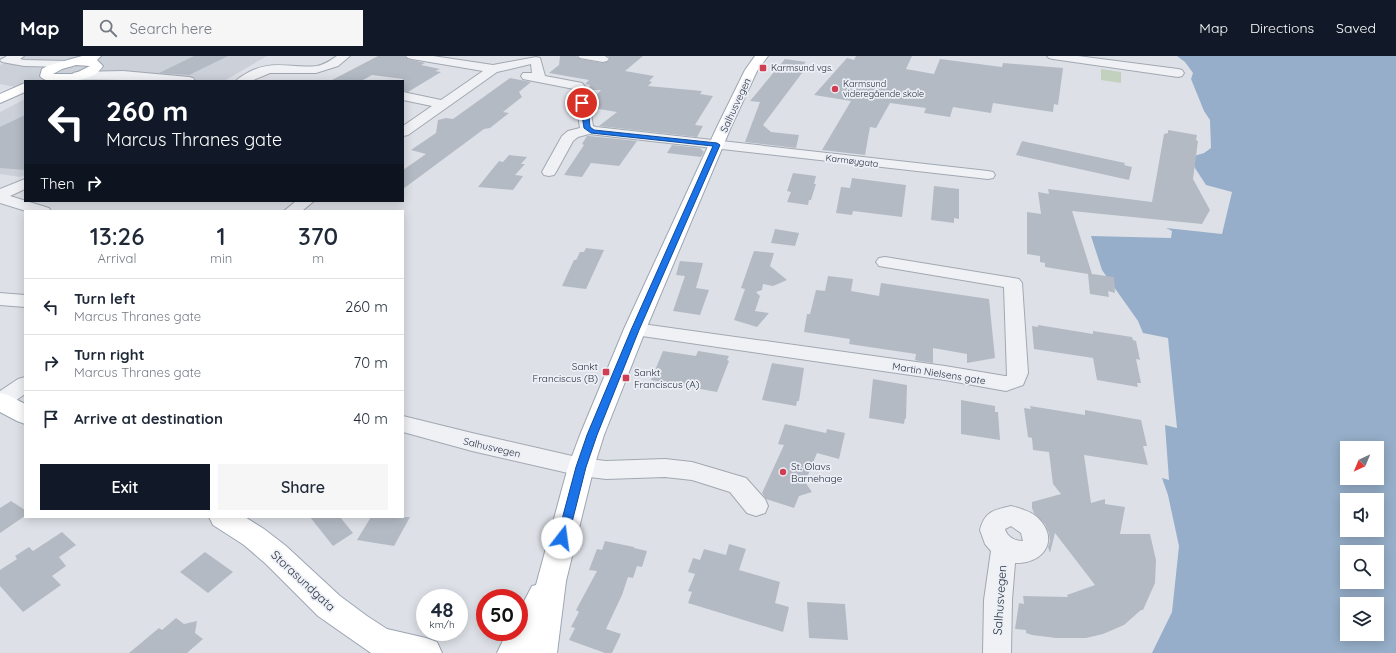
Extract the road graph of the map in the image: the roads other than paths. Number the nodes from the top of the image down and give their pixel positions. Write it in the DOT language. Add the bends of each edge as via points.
graph roads {
  1 [pos="344,56"];
  2 [pos="412,56"];
  3 [pos="584,56"];
  4 [pos="762,56"];
  5 [pos="1053,56"];
  6 [pos="603,59"];
  7 [pos="21,60"];
  8 [pos="98,61"];
  9 [pos="73,63"];
  10 [pos="492,69"];
  11 [pos="1178,73"];
  12 [pos="123,75"];
  13 [pos="527,76"];
  14 [pos="55,77"];
  15 [pos="539,78"];
  16 [pos="179,80"];
  17 [pos="244,80"];
  18 [pos="24,87"];
  19 [pos="24,94"];
  20 [pos="404,96"];
  21 [pos="0,99"];
  22 [pos="443,104"];
  23 [pos="0,105"];
  24 [pos="589,130"];
  25 [pos="404,131"];
  26 [pos="717,145"];
  27 [pos="548,172"];
  28 [pos="988,175"];
  29 [pos="24,183"];
  30 [pos="0,195"];
  31 [pos="0,198"];
  32 [pos="305,202"];
  33 [pos="40,210"];
  34 [pos="293,210"];
  35 [pos="885,262"];
  36 [pos="0,300"];
  37 [pos="24,301"];
  38 [pos="635,330"];
  39 [pos="24,385"];
  40 [pos="0,401"];
  41 [pos="24,414"];
  42 [pos="404,424"];
  43 [pos="581,467"];
  44 [pos="756,506"];
  45 [pos="225,518"];
  46 [pos="1006,548"];
  47 [pos="551,581"];
  48 [pos="391,648"];
  49 [pos="426,653"];
  50 [pos="512,653"];
  51 [pos="541,653"];
  52 [pos="997,653"];
  1 -- 17 [label="street" via="332,65 319,69 274,68"];
  2 -- 10 [label="street"];
  3 -- 6 [label="street"];
  4 -- 26 [label="main road, Salhusvegen" via="751,70"];
  5 -- 11 [label="street"];
  7 -- 9 [label="street"];
  7 -- 14 [label="street"];
  8 -- 9 [label="main road"];
  8 -- 12 [label="street"];
  8 -- 14 [label="main road" via="90,72"];
  9 -- 14 [label="main road" via="56,67"];
  10 -- 15 [label="street" via="541,59"];
  10 -- 22 [label="street"];
  12 -- 14 [label="street"];
  12 -- 16 [label="street"];
  13 -- 15 [label="street"];
  15 -- 24 [label="street" via="574,84 581,89"];
  18 -- 21 [label="main road"];
  19 -- 23 [label="main road"];
  20 -- 22 [label="street"];
  22 -- 25 [label="street"];
  24 -- 26 [label="street, Karmøygata"];
  24 -- 27 [label="street" via="573,134 567,139"];
  26 -- 28 [label="street, Karmøygata"];
  26 -- 38 [label="main road, Salhusvegen"];
  29 -- 30 [label="street"];
  31 -- 33 [label="street"];
  32 -- 34 [label="street"];
  35 -- 38 [label="street, Martin Nielsens gate" via="1013,283 1018,372 1016,380 1006,384 945,373"];
  36 -- 37 [label="street"];
  38 -- 43 [label="main road, Salhusvegen"];
  39 -- 40 [label="street"];
  40 -- 41 [label="main road"];
  42 -- 43 [label="street, Salhusvegen"];
  43 -- 44 [label="street" via="606,470 665,468 692,471 738,484"];
  43 -- 47 [label="main road, Salhusvegen"];
  45 -- 48 [label="main road, Storasundgata" via="276,555 329,606"];
  46 -- 52 [label="street, Salhusvegen" via="998,587"];
  47 -- 50 [label="main road, Salhusvegen"];
  47 -- 51 [label="main road, Salhusvegen"];
  48 -- 49 [label="main road, Storasundgata"];
}
